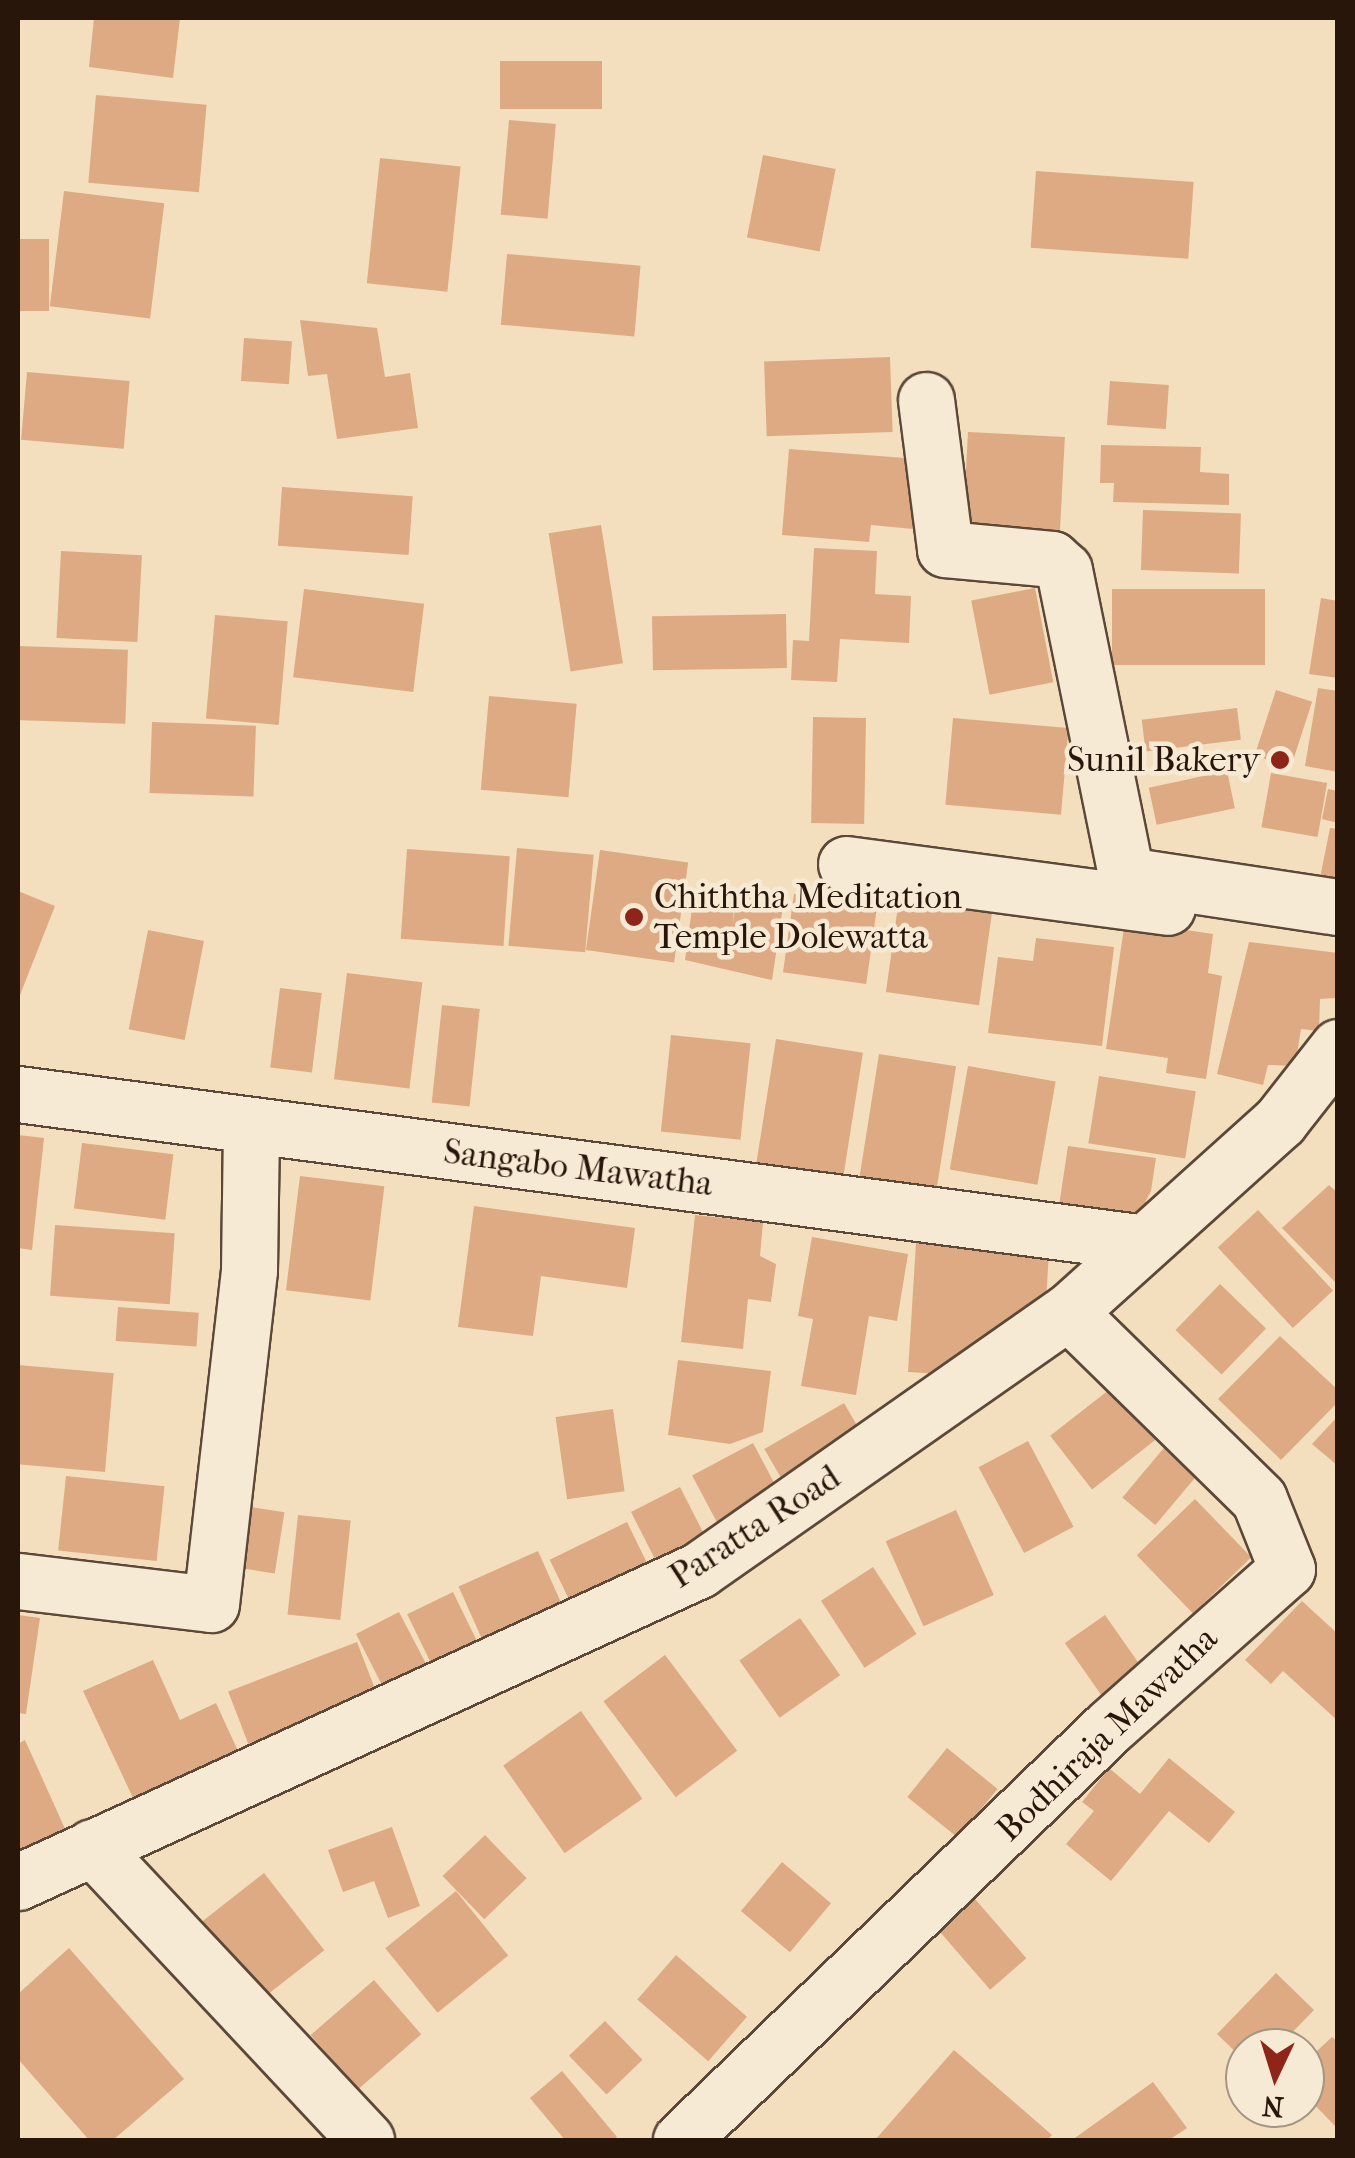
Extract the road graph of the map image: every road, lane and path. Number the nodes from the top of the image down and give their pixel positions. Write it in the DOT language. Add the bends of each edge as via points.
graph roads {
  1 [pos="926,400"];
  2 [pos="846,864"];
  3 [pos="1338,907"];
  4 [pos="1338,936"];
  5 [pos="1338,1047"];
  6 [pos="18,1094"];
  7 [pos="251,1125"];
  8 [pos="1138,1242"];
  9 [pos="1068,1312"];
  10 [pos="18,1580"];
  11 [pos="92,1848"];
  12 [pos="18,1882"];
  13 [pos="366,2140"];
  14 [pos="680,2140"];
  1 -- 3 [label="street" via="945,550 1052,558 1064,570 1126,875"];
  2 -- 4 [label="street"];
  5 -- 8 [label="street, Paratta Road" via="1280,1121"];
  6 -- 7 [label="street, Sangabo Mawatha"];
  7 -- 8 [label="street, Sangabo Mawatha"];
  7 -- 10 [label="street" via="248,1270 211,1604"];
  8 -- 9 [label="street, Paratta Road"];
  9 -- 11 [label="street, Paratta Road" via="699,1570"];
  9 -- 14 [label="street, Bodhiraja Mawatha" via="1259,1500 1287,1569 1109,1727"];
  11 -- 12 [label="street, Paratta Road"];
  11 -- 13 [label="street"];
}
